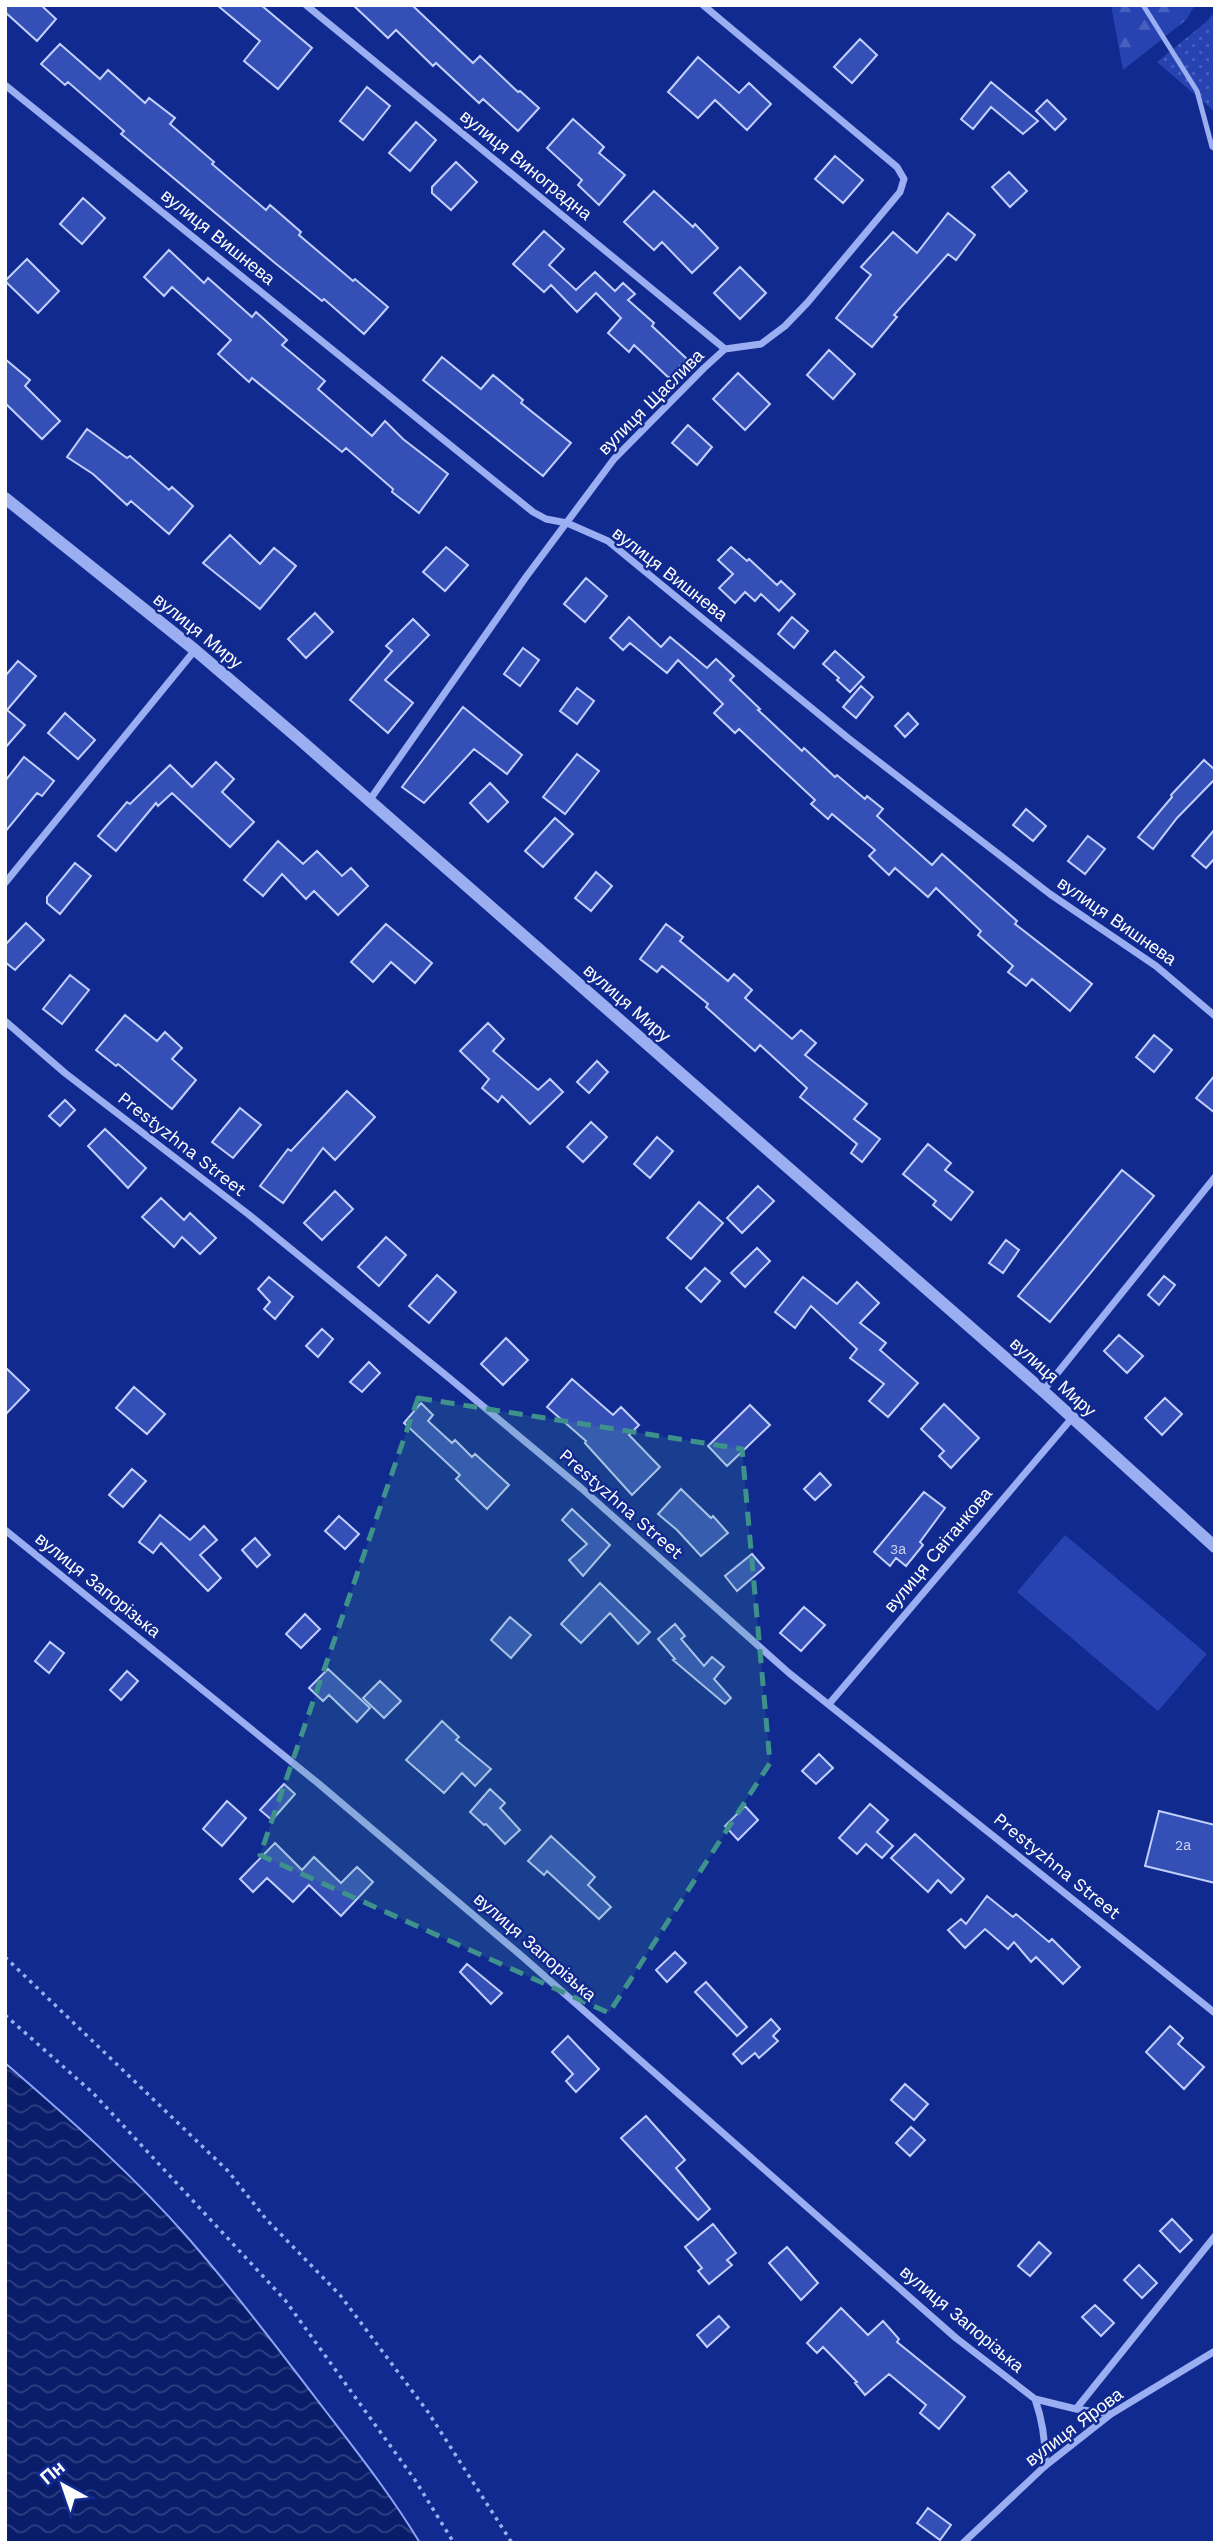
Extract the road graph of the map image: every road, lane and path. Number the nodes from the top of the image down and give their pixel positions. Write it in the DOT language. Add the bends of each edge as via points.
graph roads {
  1 [pos="306,5"];
  2 [pos="703,5"];
  3 [pos="1143,5"];
  4 [pos="5,85"];
  5 [pos="1215,149"];
  6 [pos="725,349"];
  7 [pos="5,498"];
  8 [pos="567,523"];
  9 [pos="195,650"];
  10 [pos="369,801"];
  11 [pos="5,883"];
  12 [pos="1215,1016"];
  13 [pos="5,1021"];
  14 [pos="1215,1177"];
  15 [pos="1043,1391"];
  16 [pos="1072,1418"];
  17 [pos="5,1530"];
  18 [pos="1215,1546"];
  19 [pos="829,1704"];
  20 [pos="5,1957"];
  21 [pos="1215,2013"];
  22 [pos="5,2015"];
  23 [pos="1215,2236"];
  24 [pos="1215,2350"];
  25 [pos="1035,2399"];
  26 [pos="1076,2409"];
  27 [pos="1111,2414"];
  28 [pos="1045,2466"];
  29 [pos="454,2543"];
  30 [pos="512,2543"];
  31 [pos="963,2543"];
  1 -- 6 [label="street, вулиця Виноградна"];
  2 -- 6 [label="street, вулиця Щаслива" via="897,167 904,179 900,192 785,326 761,344"];
  3 -- 5 [label="lane" via="1197,91"];
  4 -- 8 [label="street, вулиця Вишнева" via="533,512"];
  6 -- 8 [label="street, вулиця Щаслива" via="614,459"];
  7 -- 9 [label="street, вулиця Миру"];
  8 -- 10 [label="street, вулиця Щаслива"];
  8 -- 12 [label="street, вулиця Вишнева" via="608,541 859,747 1050,894 1156,966"];
  9 -- 10 [label="street, вулиця Миру"];
  9 -- 11 [label="street"];
  10 -- 15 [label="street, вулиця Миру"];
  13 -- 19 [label="street, Prestyzhna Street" via="448,1377"];
  14 -- 15 [label="street"];
  15 -- 16 [label="street, вулиця Миру"];
  16 -- 18 [label="street, вулиця Миру"];
  16 -- 19 [label="street, вулиця Світанкова"];
  17 -- 25 [label="street, вулиця Запорізька" via="320,1784 956,2338"];
  19 -- 21 [label="street, Prestyzhna Street"];
  20 -- 30 [label="path" via="228,2171 266,2219 340,2295 428,2412"];
  22 -- 29 [label="path" via="93,2093 285,2300 415,2480"];
  23 -- 26 [label="street"];
  24 -- 27 [label="street, вулиця Ярова"];
  25 -- 26 [label="street"];
  25 -- 28 [label="street" via="1046,2442"];
  26 -- 27 [label="street"];
  27 -- 28 [label="street, вулиця Ярова"];
  28 -- 31 [label="street, вулиця Ярова"];
}
